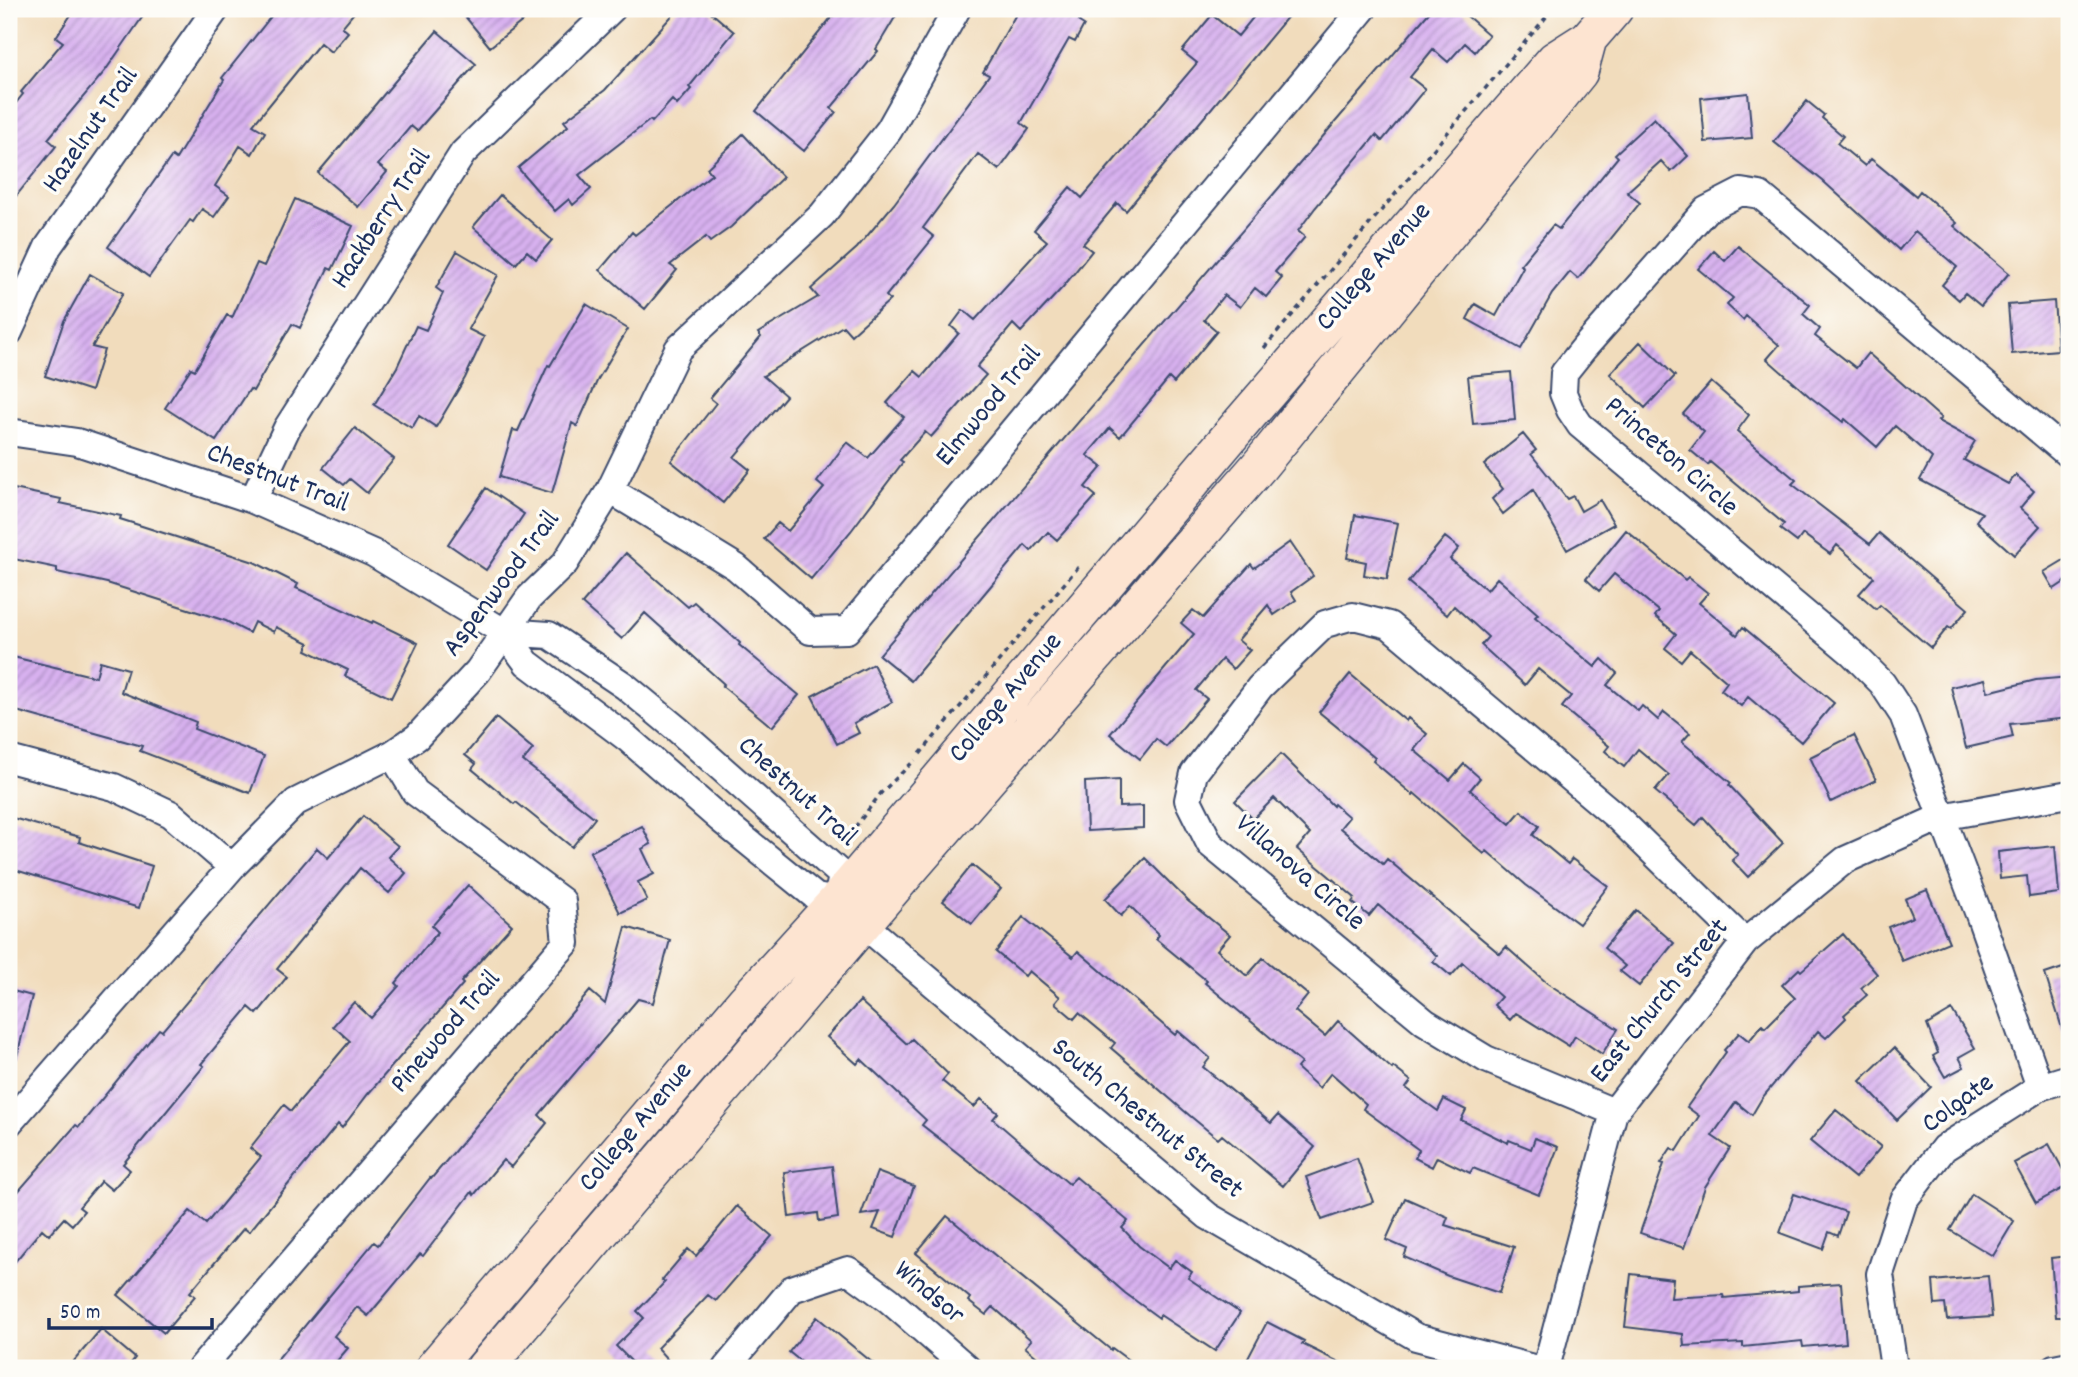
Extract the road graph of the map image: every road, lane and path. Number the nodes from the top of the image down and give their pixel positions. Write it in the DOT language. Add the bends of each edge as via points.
graph roads {
  1 [pos="216,9"];
  2 [pos="612,9"];
  3 [pos="957,9"];
  4 [pos="1363,9"];
  5 [pos="1614,9"];
  6 [pos="9,332"];
  7 [pos="9,432"];
  8 [pos="2069,455"];
  9 [pos="610,490"];
  10 [pos="253,500"];
  11 [pos="504,632"];
  12 [pos="392,754"];
  13 [pos="9,759"];
  14 [pos="2069,794"];
  15 [pos="1941,817"];
  16 [pos="232,867"];
  17 [pos="850,913"];
  18 [pos="1745,942"];
  19 [pos="2069,1078"];
  20 [pos="2040,1087"];
  21 [pos="1614,1112"];
  22 [pos="12,1115"];
  23 [pos="2069,1366"];
  24 [pos="201,1368"];
  25 [pos="434,1368"];
  26 [pos="485,1368"];
  27 [pos="726,1368"];
  28 [pos="967,1368"];
  29 [pos="1532,1368"];
  30 [pos="1546,1368"];
  31 [pos="1894,1368"];
  32 [pos="2054,1368"];
  1 -- 6 [label="street, Hazelnut Trail" via="48,247"];
  2 -- 10 [label="street, Hackberry Trail" via="463,153 287,428"];
  3 -- 9 [label="street, Aspenwood Trail" via="889,130 822,215 678,349"];
  4 -- 9 [label="street, Elmwood Trail" via="847,630 810,631 736,567"];
  5 -- 17 [label="main road, College Avenue" via="1588,38 1555,60 1242,422"];
  7 -- 10 [label="street, Chestnut Trail" via="78,442"];
  8 -- 15 [label="street, Princeton Circle" via="1760,195 1741,192 1706,210 1564,373 1563,393 1580,425 1882,683 1903,715"];
  9 -- 11 [label="street, Aspenwood Trail" via="565,563 529,598"];
  10 -- 11 [label="street, Chestnut Trail" via="373,553"];
  11 -- 12 [label="street, Aspenwood Trail" via="442,712"];
  11 -- 17 [label="street, Chestnut Trail" via="527,663 627,738 719,819 816,897"];
  11 -- 17 [label="street, Chestnut Trail" via="549,635 625,686 842,875"];
  12 -- 16 [label="street, Aspenwood Trail" via="296,802"];
  12 -- 24 [label="street, Pinewood Trail" via="415,793 562,901 565,943"];
  13 -- 16 [label="street" via="114,788 171,814"];
  14 -- 15 [label="street, East Church Street"];
  15 -- 18 [label="street, East Church Street" via="1845,860"];
  15 -- 20 [label="street, Princeton Circle"];
  16 -- 22 [label="street, Aspenwood Trail"];
  17 -- 25 [label="main road, College Avenue" via="745,1002"];
  17 -- 26 [label="main road, College Avenue"];
  17 -- 29 [label="street, South Chestnut Street" via="1208,1216 1416,1336"];
  18 -- 21 [label="street, East Church Street"];
  18 -- 21 [label="street, Villanova Circle" via="1617,817 1389,625 1353,616 1325,624 1260,687 1194,773 1188,800 1210,844 1425,1022 1486,1059"];
  19 -- 20 [label="street, Colgate"];
  20 -- 31 [label="street, Colgate" via="1944,1148 1904,1200 1880,1274"];
  21 -- 30 [label="street, East Church Street"];
  23 -- 32 [label="street"];
  27 -- 28 [label="street, Windsor" via="792,1289 848,1270"];
}
